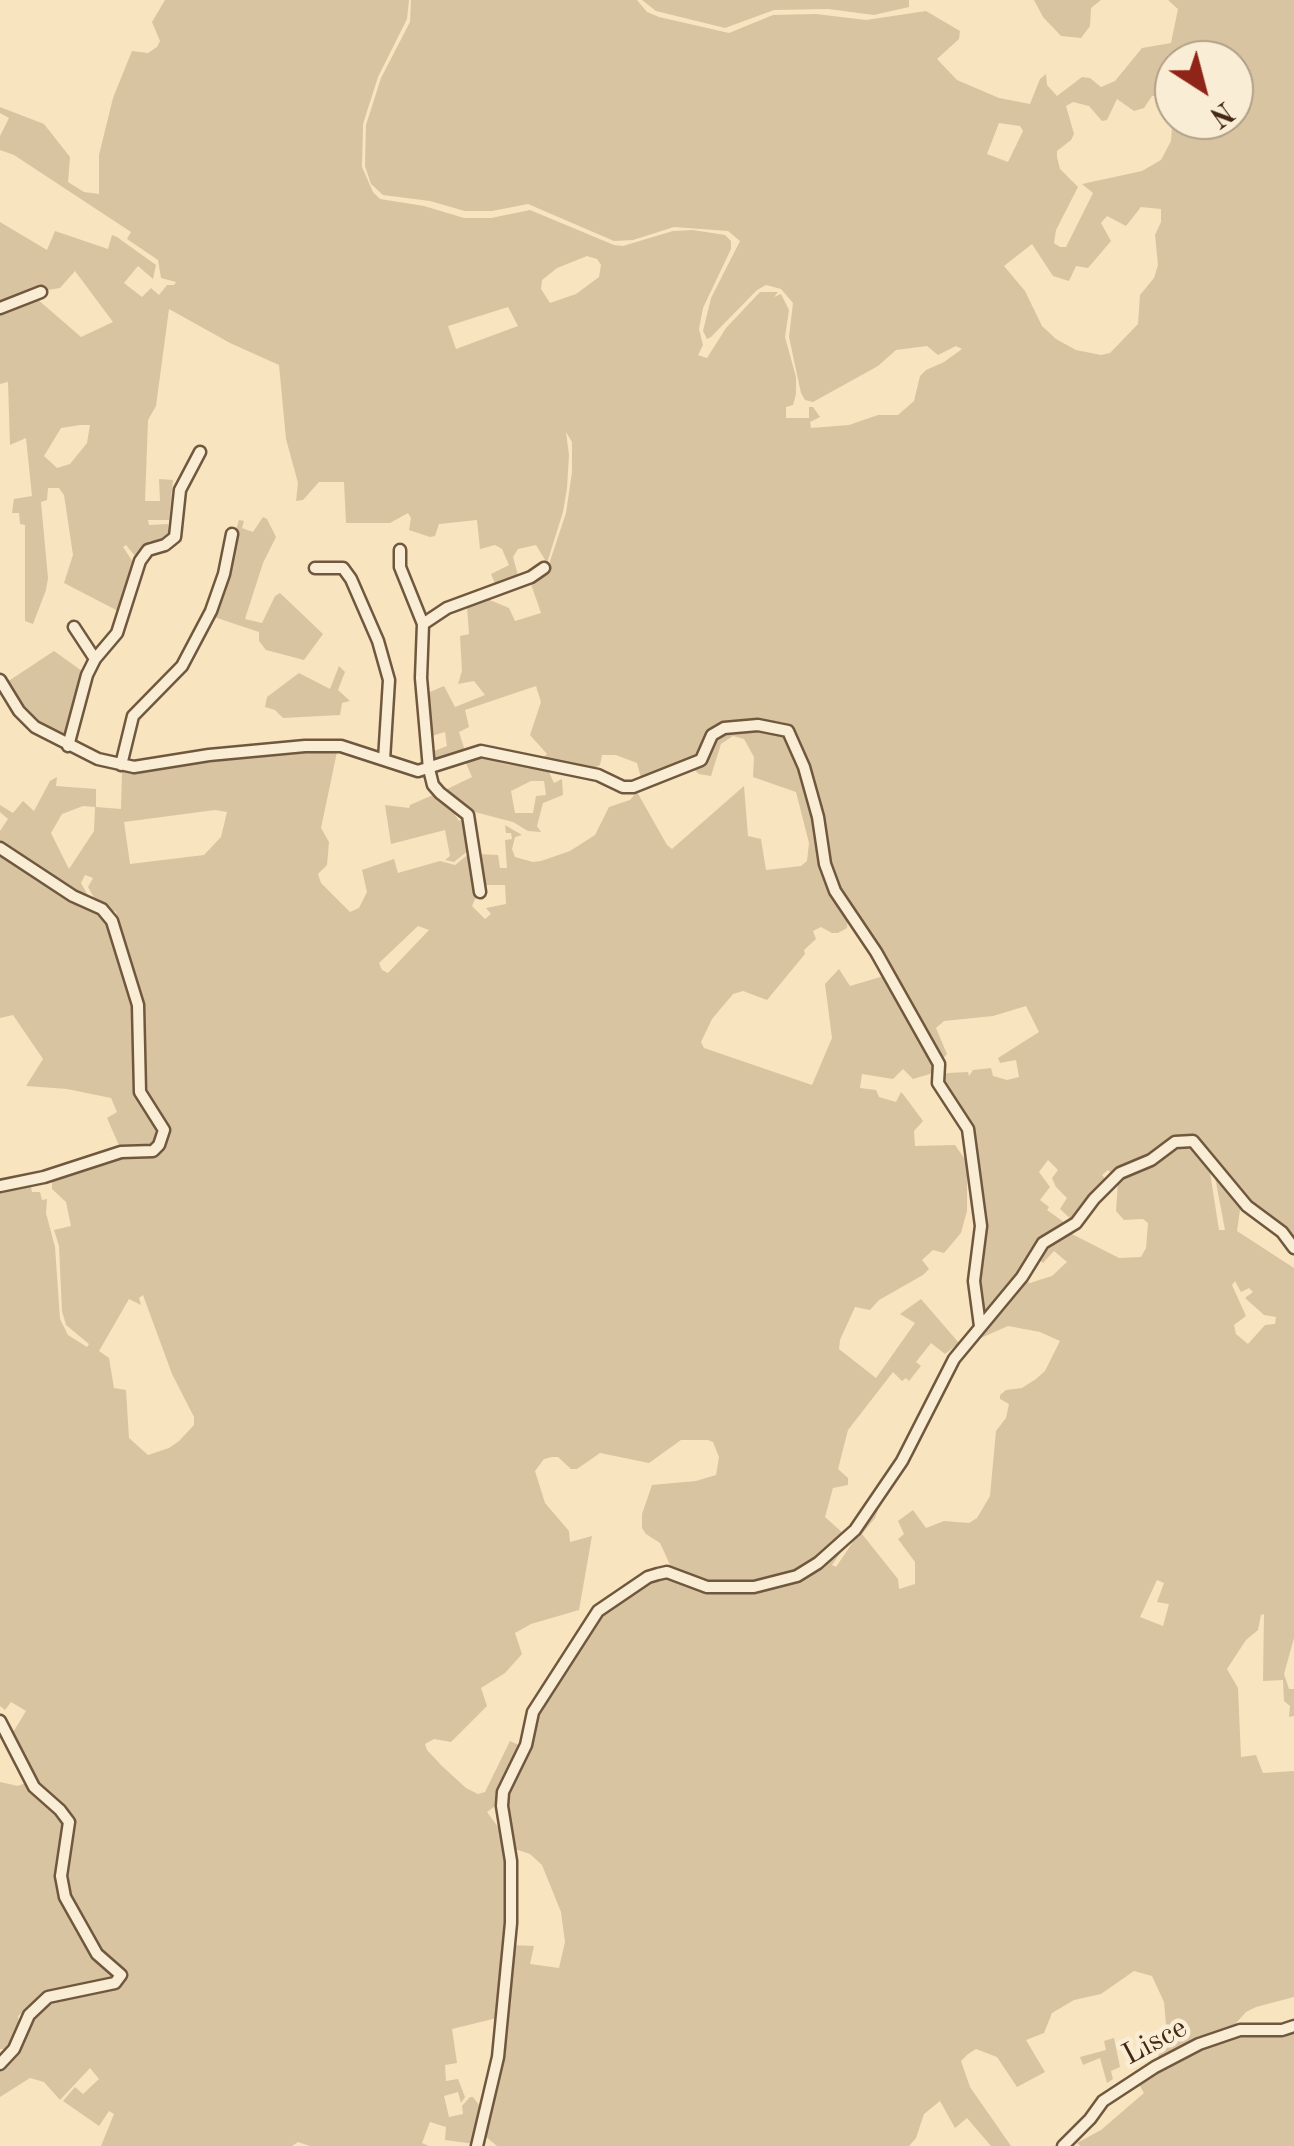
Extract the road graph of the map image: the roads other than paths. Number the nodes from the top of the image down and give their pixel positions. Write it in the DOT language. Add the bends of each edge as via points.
graph roads {
  1 [pos="41,292"];
  2 [pos="0,308"];
  3 [pos="200,452"];
  4 [pos="232,534"];
  5 [pos="400,550"];
  6 [pos="315,568"];
  7 [pos="544,568"];
  8 [pos="422,624"];
  9 [pos="74,627"];
  10 [pos="94,659"];
  11 [pos="0,680"];
  12 [pos="68,746"];
  13 [pos="384,760"];
  14 [pos="121,765"];
  15 [pos="429,769"];
  16 [pos="0,848"];
  17 [pos="480,892"];
  18 [pos="0,1186"];
  19 [pos="1294,1248"];
  20 [pos="980,1326"];
  21 [pos="0,1722"];
  22 [pos="1294,2026"];
  23 [pos="0,2064"];
  24 [pos="477,2146"];
  25 [pos="1063,2146"];
  1 -- 2 [label="street"];
  3 -- 10 [label="street" via="180,490 176,537 142,556 117,633"];
  4 -- 14 [label="street" via="211,611 182,666 133,716"];
  5 -- 8 [label="street"];
  6 -- 13 [label="street" via="344,568 378,640 390,680"];
  7 -- 8 [label="street"];
  8 -- 15 [label="street"];
  9 -- 10 [label="street"];
  10 -- 12 [label="street"];
  11 -- 12 [label="street" via="35,727"];
  12 -- 14 [label="street"];
  13 -- 14 [label="street" via="341,746 306,746"];
  13 -- 15 [label="street"];
  15 -- 17 [label="street" via="440,793 468,815"];
  15 -- 20 [label="street" via="481,751 598,775 623,787 701,760 712,735 724,728 780,727 794,740 836,891 940,1064 938,1084 968,1128 981,1226 974,1281"];
  16 -- 18 [label="street" via="112,921 138,1005 140,1092 164,1130 153,1151 121,1152"];
  19 -- 20 [label="street" via="1185,1139 1110,1181 1076,1223 1043,1243"];
  20 -- 24 [label="street" via="954,1359 902,1461 854,1530 818,1563 754,1587 707,1587 667,1572 648,1577 598,1612 538,1702 503,1792 511,1922 498,2057"];
  21 -- 23 [label="street" via="34,1786 69,1822 61,1876 65,1897 97,1954 121,1975 115,1983 48,1997"];
  22 -- 25 [label="street, Lisce" via="1240,2030 1184,2052 1103,2101"];
}
